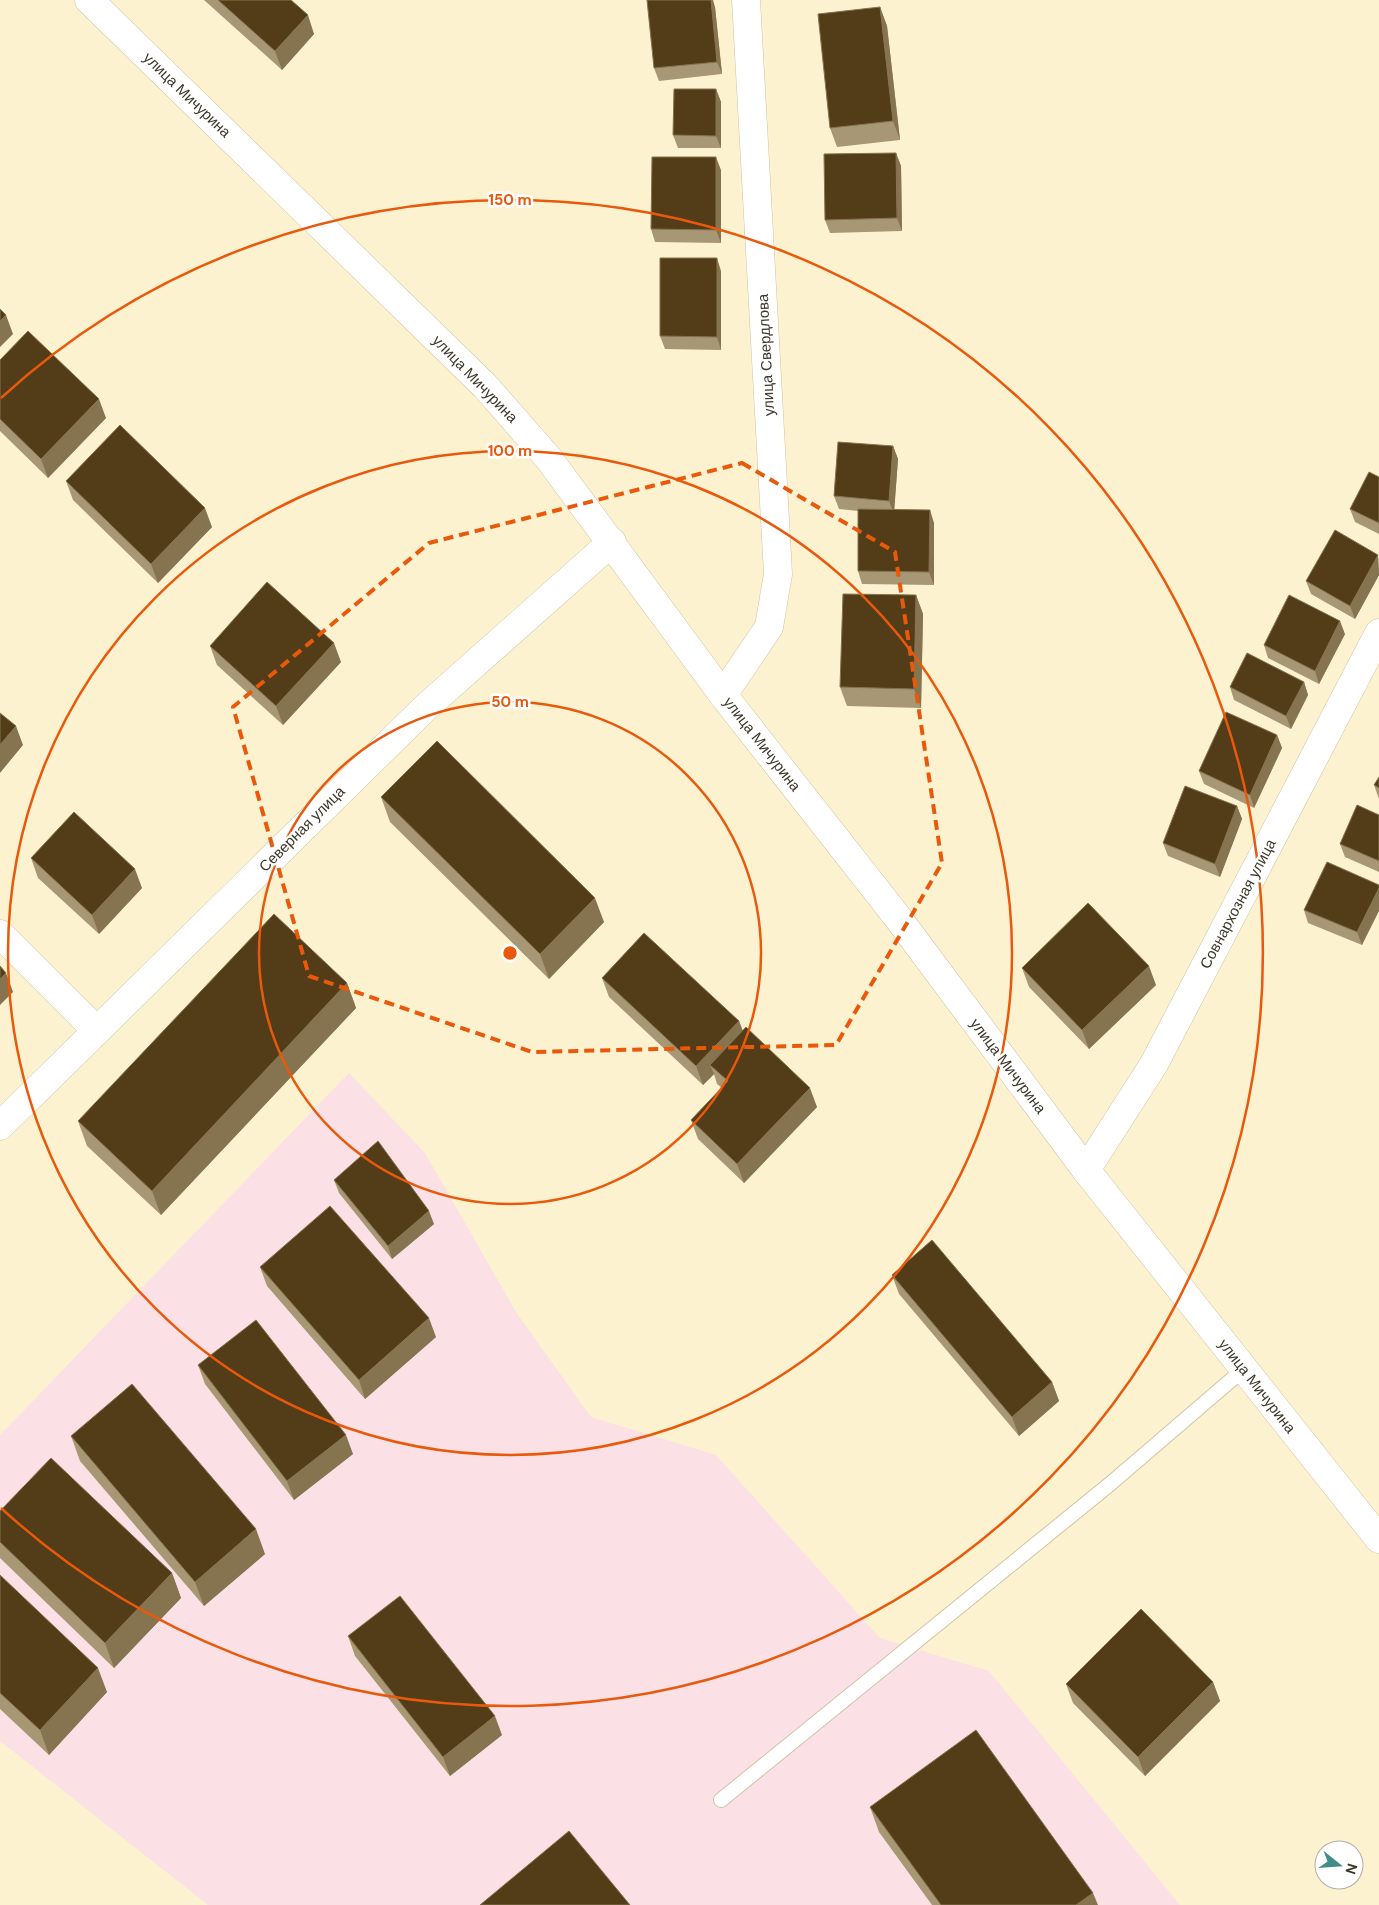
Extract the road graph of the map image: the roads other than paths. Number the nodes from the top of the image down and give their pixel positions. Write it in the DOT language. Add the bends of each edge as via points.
graph roads {
  1 [pos="89,0"];
  2 [pos="746,0"];
  3 [pos="612,542"];
  4 [pos="1379,632"];
  5 [pos="723,695"];
  6 [pos="0,934"];
  7 [pos="97,1031"];
  8 [pos="0,1126"];
  9 [pos="1086,1170"];
  10 [pos="1244,1369"];
  11 [pos="1379,1539"];
  12 [pos="721,1800"];
  1 -- 3 [label="street, улица Мичурина" via="485,386 549,459"];
  2 -- 5 [label="street, улица Свердлова" via="778,574 769,627"];
  3 -- 5 [label="street, улица Мичурина"];
  3 -- 7 [label="street, Северная улица" via="424,708"];
  4 -- 9 [label="street, Совнархозная улица" via="1154,1064"];
  5 -- 9 [label="street, улица Мичурина" via="896,914"];
  6 -- 7 [label="street"];
  7 -- 8 [label="street, Северная улица"];
  9 -- 10 [label="street, улица Мичурина"];
  10 -- 11 [label="street, улица Мичурина"];
  10 -- 12 [label="lane" via="1110,1484"];
}
